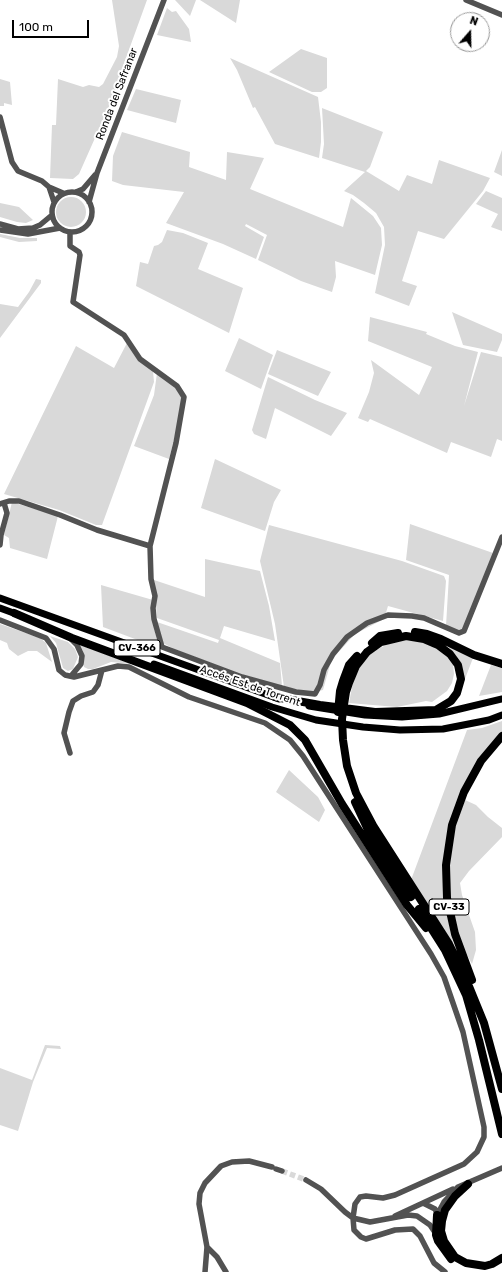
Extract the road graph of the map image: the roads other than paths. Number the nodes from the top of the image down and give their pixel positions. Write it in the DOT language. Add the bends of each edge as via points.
graph roads {
  1 [pos="164,0"];
  2 [pos="466,0"];
  3 [pos="502,15"];
  4 [pos="0,117"];
  5 [pos="97,173"];
  6 [pos="49,187"];
  7 [pos="76,192"];
  8 [pos="63,194"];
  9 [pos="54,202"];
  10 [pos="89,202"];
  11 [pos="52,215"];
  12 [pos="0,224"];
  13 [pos="60,228"];
  14 [pos="0,230"];
  15 [pos="70,232"];
  16 [pos="2,504"];
  17 [pos="502,538"];
  18 [pos="0,545"];
  19 [pos="150,546"];
  20 [pos="0,598"];
  21 [pos="0,608"];
  22 [pos="14,613"];
  23 [pos="0,620"];
  24 [pos="68,636"];
  25 [pos="81,664"];
  26 [pos="502,664"];
  27 [pos="102,670"];
  28 [pos="91,674"];
  29 [pos="71,676"];
  30 [pos="343,692"];
  31 [pos="274,697"];
  32 [pos="502,699"];
  33 [pos="502,715"];
  34 [pos="502,736"];
  35 [pos="340,740"];
  36 [pos="70,753"];
  37 [pos="460,981"];
  38 [pos="502,1084"];
  39 [pos="502,1089"];
  40 [pos="502,1134"];
  41 [pos="502,1168"];
  42 [pos="276,1169"];
  43 [pos="306,1180"];
  44 [pos="463,1187"];
  45 [pos="423,1203"];
  46 [pos="437,1215"];
  47 [pos="353,1218"];
  48 [pos="388,1220"];
  49 [pos="424,1220"];
  50 [pos="436,1235"];
  51 [pos="207,1247"];
  52 [pos="455,1257"];
  53 [pos="502,1258"];
  54 [pos="502,1266"];
  55 [pos="205,1272"];
  56 [pos="226,1272"];
  57 [pos="445,1272"];
  1 -- 5 [label="street, Ronda del Safranar"];
  2 -- 3 [label="street"];
  4 -- 6 [label="street" via="12,162 18,171 42,181"];
  5 -- 7 [label="street, Ronda del Safranar" via="83,189"];
  5 -- 10 [label="street, Ronda del Safranar"];
  6 -- 8 [label="street"];
  6 -- 9 [label="street"];
  7 -- 8 [label="street"];
  7 -- 10 [label="street"];
  8 -- 9 [label="street"];
  9 -- 11 [label="street"];
  10 -- 15 [label="street" via="92,214 88,224 80,230"];
  11 -- 12 [label="street" via="33,228 18,229"];
  11 -- 13 [label="street"];
  13 -- 14 [label="street" via="28,234"];
  13 -- 15 [label="street"];
  15 -- 19 [label="street" via="70,246 80,255 73,302 124,335 140,359 177,386 184,397 176,443"];
  16 -- 18 [label="street" via="6,514"];
  16 -- 19 [label="street" via="13,500 19,501 97,530"];
  17 -- 19 [label="street" via="464,631 459,633 424,618 412,616 388,615 367,623 348,637 333,654 315,694 296,692 242,677 162,646 154,620 155,596 151,579"];
  20 -- 31 [label="main road, Accés Est de Torrent / CV-366"];
  21 -- 22 [label="main road, Accés Est de Torrent / CV-366"];
  22 -- 24 [label="highway"];
  22 -- 33 [label="main road, Accés Est de Torrent / CV-366" via="272,707 316,720 363,728 443,729"];
  23 -- 29 [label="street" via="46,638 54,649 59,670"];
  24 -- 25 [label="street" via="80,651"];
  24 -- 37 [label="highway" via="248,703 290,725 309,746 342,804 407,905 433,936"];
  25 -- 28 [label="street" via="85,671"];
  25 -- 29 [label="street"];
  26 -- 30 [label="highway, CV-33" via="426,634 405,632 380,636 363,649 350,665"];
  27 -- 28 [label="street"];
  27 -- 36 [label="street" via="93,692 73,702 71,707 64,733"];
  27 -- 47 [label="street" via="129,666 189,697 265,723 290,740 303,756 444,977 463,1032 483,1116 481,1144 477,1152 464,1164 414,1187 383,1198 360,1198 355,1204"];
  28 -- 29 [label="street"];
  30 -- 31 [label="highway" via="356,666 367,652 381,642 406,636 438,645 454,659 460,671 461,679 457,693 451,701 436,710 375,712"];
  30 -- 35 [label="highway, CV-33"];
  31 -- 32 [label="main road, Accés Est de Torrent / CV-366" via="319,709 402,717 439,714"];
  34 -- 38 [label="highway, CV-33" via="481,761 464,792 452,825 446,865 447,898 455,934 488,1021"];
  35 -- 37 [label="highway, CV-33" via="342,768 352,797 369,832 445,950"];
  35 -- 39 [label="highway" via="356,793 374,827 449,944 464,974 484,1023"];
  37 -- 40 [label="highway, CV-33" via="479,1040"];
  41 -- 44 [label="street"];
  42 -- 51 [label="street" via="258,1162 242,1160 221,1166 212,1174 203,1188 199,1204"];
  43 -- 47 [label="street" via="321,1189"];
  44 -- 45 [label="street"];
  44 -- 46 [label="street" via="448,1200"];
  44 -- 52 [label="highway" via="450,1203 442,1221 444,1241"];
  45 -- 46 [label="street" via="435,1209"];
  45 -- 48 [label="street"];
  46 -- 49 [label="street"];
  46 -- 50 [label="highway"];
  46 -- 52 [label="street" via="442,1242 446,1250"];
  47 -- 48 [label="street" via="370,1222"];
  47 -- 57 [label="street" via="354,1230 366,1239 395,1230 413,1229 420,1236 434,1263"];
  48 -- 49 [label="street" via="408,1215"];
  49 -- 50 [label="street"];
  50 -- 54 [label="highway" via="447,1255 460,1265 476,1269"];
  51 -- 55 [label="street"];
  51 -- 56 [label="street"];
  52 -- 53 [label="highway" via="479,1266 492,1264"];
}
